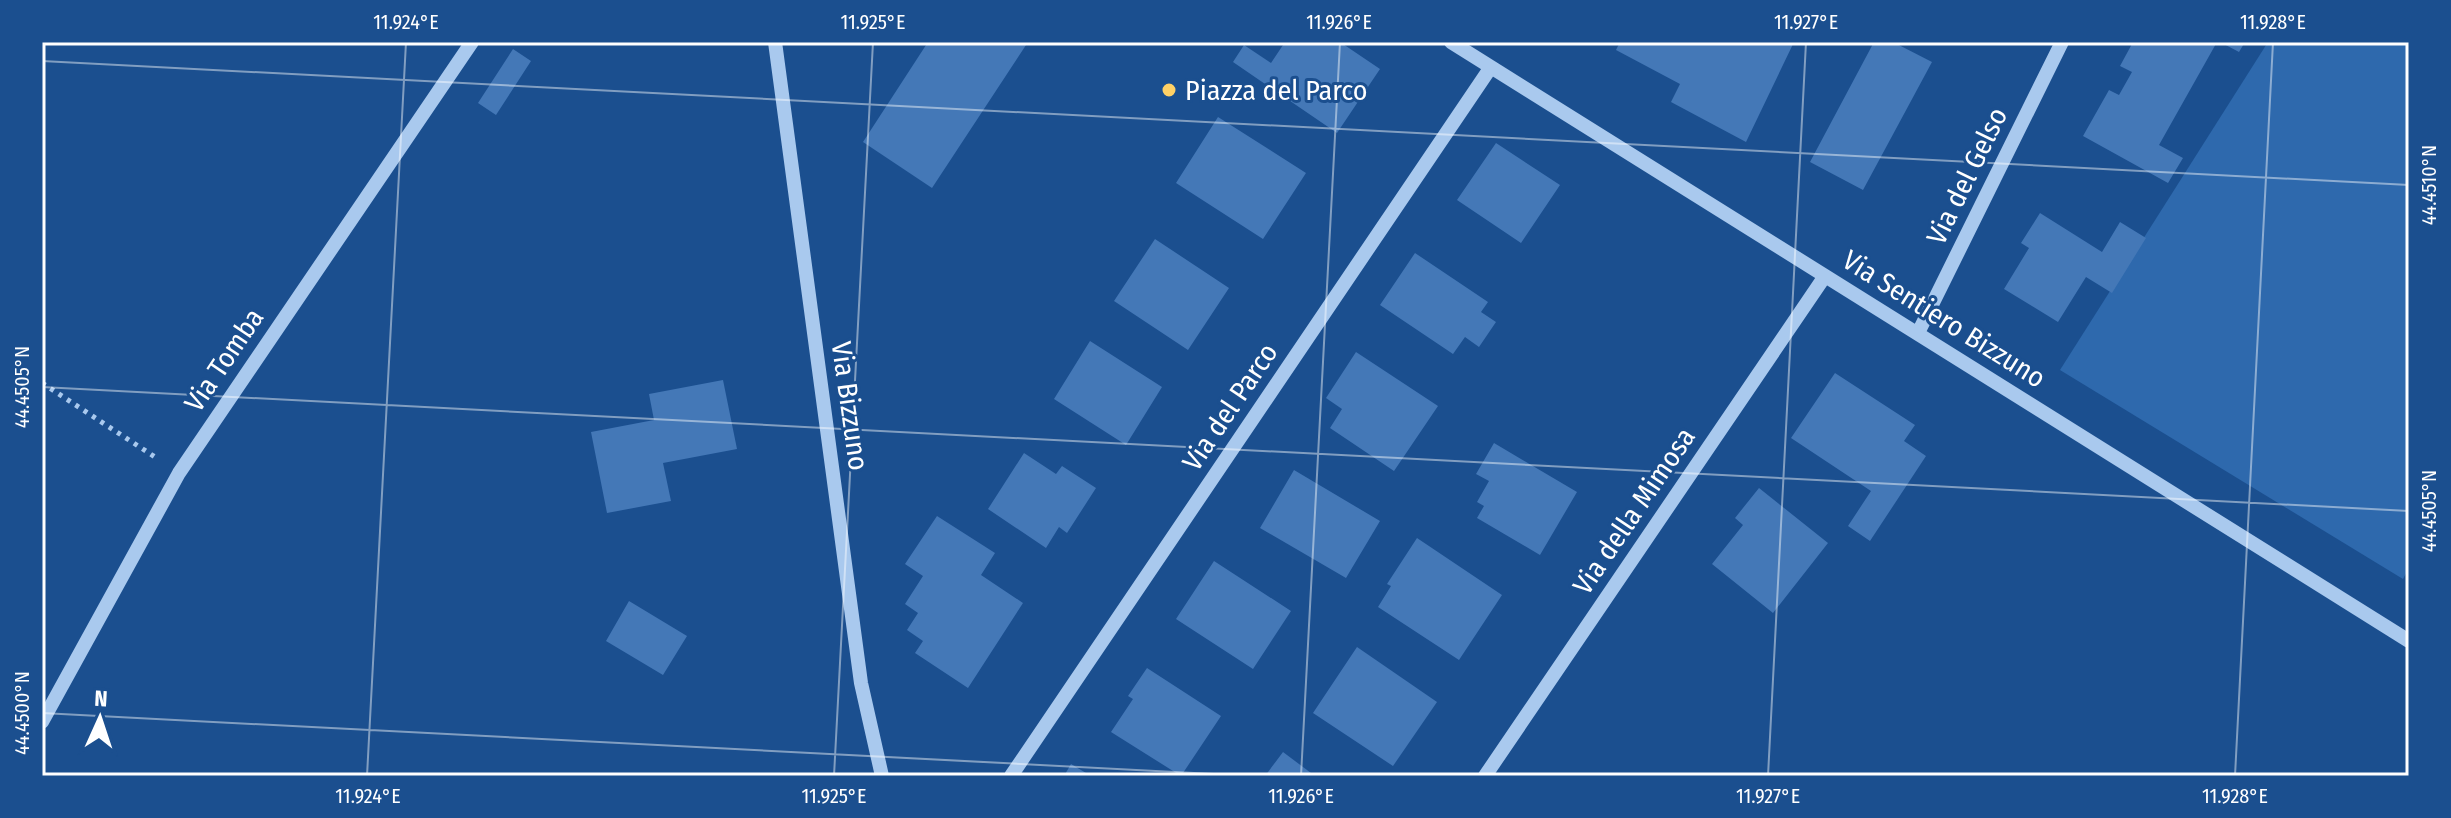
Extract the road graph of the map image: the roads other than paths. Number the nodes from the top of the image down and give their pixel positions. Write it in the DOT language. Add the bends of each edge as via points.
graph roads {
  1 [pos="472,42"];
  2 [pos="775,42"];
  3 [pos="1451,42"];
  4 [pos="2062,42"];
  5 [pos="1491,67"];
  6 [pos="1825,276"];
  7 [pos="1918,333"];
  8 [pos="2409,641"];
  9 [pos="42,722"];
  10 [pos="1014,772"];
  11 [pos="881,773"];
  12 [pos="897,776"];
  13 [pos="998,776"];
  14 [pos="1485,776"];
  1 -- 9 [label="street, Via Tomba" via="179,473"];
  2 -- 11 [label="street, Via Bizzuno" via="861,683"];
  3 -- 5 [label="street, Via Sentiero Bizzuno"];
  4 -- 7 [label="street, Via del Gelso"];
  5 -- 6 [label="street, Via Sentiero Bizzuno"];
  5 -- 10 [label="street, Via del Parco"];
  6 -- 7 [label="street, Via Sentiero Bizzuno"];
  6 -- 14 [label="street, Via della Mimosa"];
  7 -- 8 [label="street, Via Sentiero Bizzuno"];
  10 -- 13 [label="street"];
  11 -- 12 [label="street"];
}
